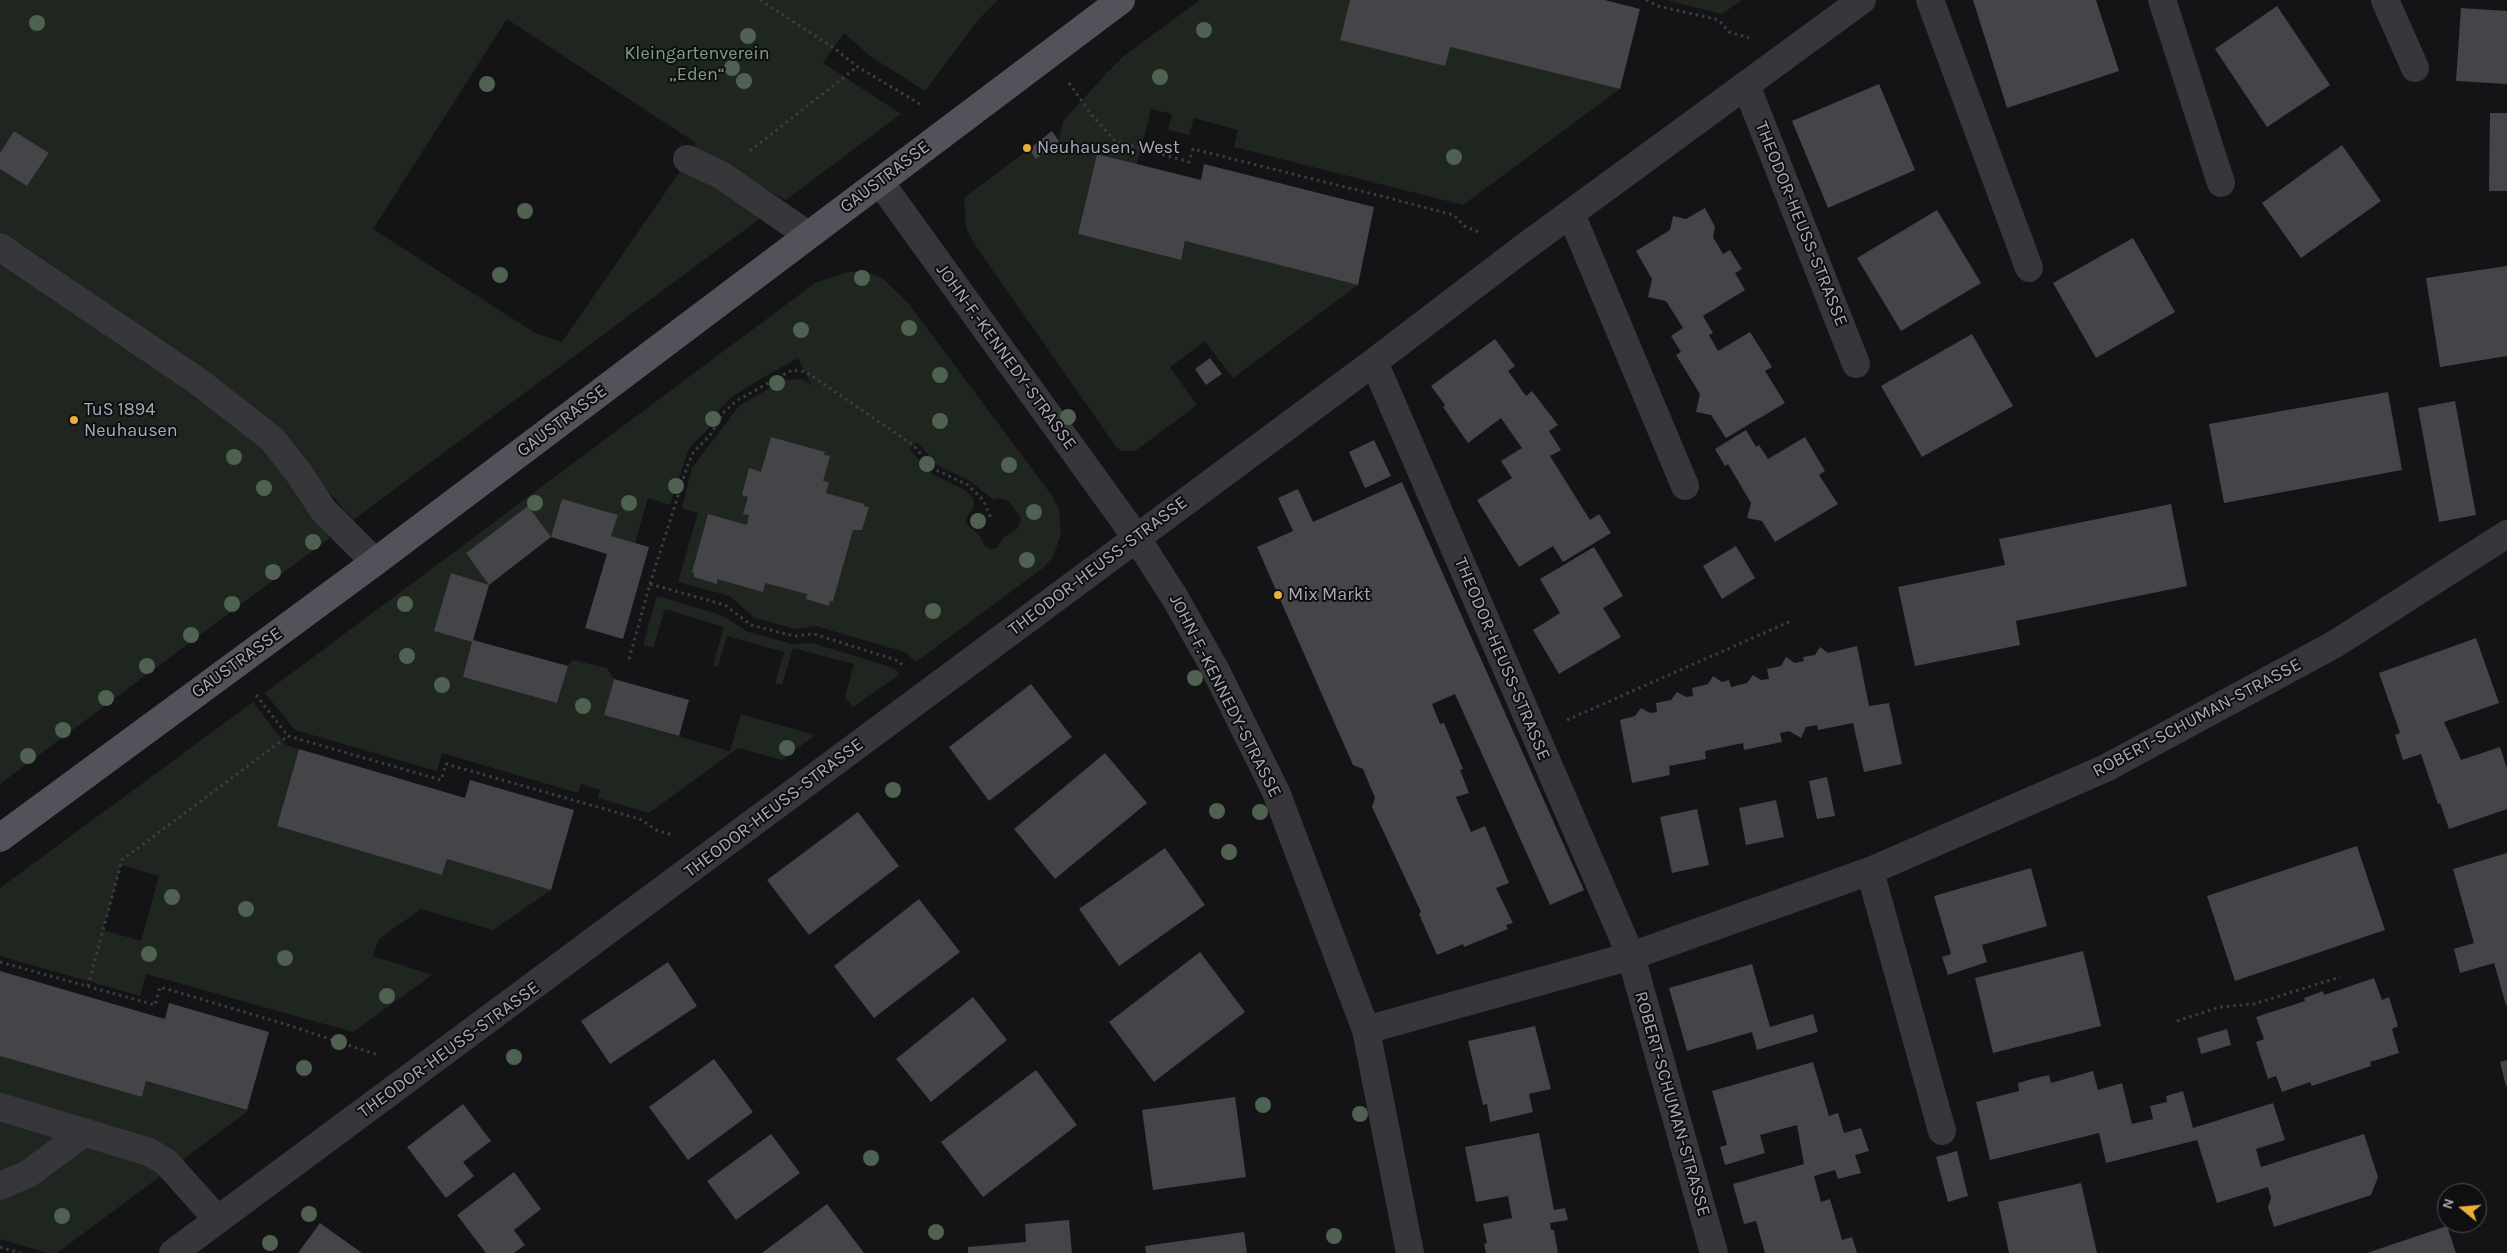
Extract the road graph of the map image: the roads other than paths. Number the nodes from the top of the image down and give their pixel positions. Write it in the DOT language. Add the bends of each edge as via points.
graph roads {
  1 [pos="1121,0"];
  2 [pos="1862,0"];
  3 [pos="1930,0"];
  4 [pos="2162,0"];
  5 [pos="2385,0"];
  6 [pos="2415,68"];
  7 [pos="1746,85"];
  8 [pos="687,159"];
  9 [pos="880,182"];
  10 [pos="2221,182"];
  11 [pos="1572,214"];
  12 [pos="808,235"];
  13 [pos="0,247"];
  14 [pos="2029,268"];
  15 [pos="1374,362"];
  16 [pos="1856,364"];
  17 [pos="1684,486"];
  18 [pos="2507,534"];
  19 [pos="1136,537"];
  20 [pos="375,562"];
  21 [pos="0,838"];
  22 [pos="1870,872"];
  23 [pos="1631,956"];
  24 [pos="1366,1030"];
  25 [pos="0,1107"];
  26 [pos="1942,1131"];
  27 [pos="85,1132"];
  28 [pos="0,1186"];
  29 [pos="218,1220"];
  30 [pos="173,1253"];
  31 [pos="1410,1253"];
  32 [pos="1714,1253"];
  1 -- 9 [label="main road, GAUSTRASSE"];
  2 -- 7 [label="street, THEODOR-HEUSS-STRASSE"];
  3 -- 14 [label="street"];
  4 -- 10 [label="street"];
  5 -- 6 [label="street"];
  7 -- 11 [label="street, THEODOR-HEUSS-STRASSE"];
  7 -- 16 [label="street, THEODOR-HEUSS-STRASSE"];
  8 -- 12 [label="street" via="721,175"];
  9 -- 12 [label="main road, GAUSTRASSE"];
  9 -- 19 [label="street, JOHN-F.-KENNEDY-STRASSE"];
  11 -- 15 [label="street, THEODOR-HEUSS-STRASSE" via="1522,248"];
  11 -- 17 [label="street"];
  12 -- 20 [label="main road, GAUSTRASSE"];
  13 -- 20 [label="street" via="199,382 272,439 324,511"];
  15 -- 19 [label="street, THEODOR-HEUSS-STRASSE"];
  15 -- 23 [label="street, THEODOR-HEUSS-STRASSE"];
  18 -- 22 [label="street, ROBERT-SCHUMAN-STRASSE" via="2335,644 2106,768"];
  19 -- 24 [label="street, JOHN-F.-KENNEDY-STRASSE" via="1176,598 1216,669 1276,792"];
  19 -- 29 [label="street, THEODOR-HEUSS-STRASSE"];
  20 -- 21 [label="main road, GAUSTRASSE"];
  22 -- 23 [label="street, ROBERT-SCHUMAN-STRASSE"];
  22 -- 26 [label="street"];
  23 -- 24 [label="street, ROBERT-SCHUMAN-STRASSE"];
  23 -- 32 [label="street, ROBERT-SCHUMAN-STRASSE"];
  24 -- 31 [label="street, JOHN-F.-KENNEDY-STRASSE"];
  25 -- 27 [label="street"];
  27 -- 28 [label="street" via="28,1174"];
  27 -- 29 [label="street" via="149,1152 166,1162"];
  29 -- 30 [label="street, THEODOR-HEUSS-STRASSE"];
}
